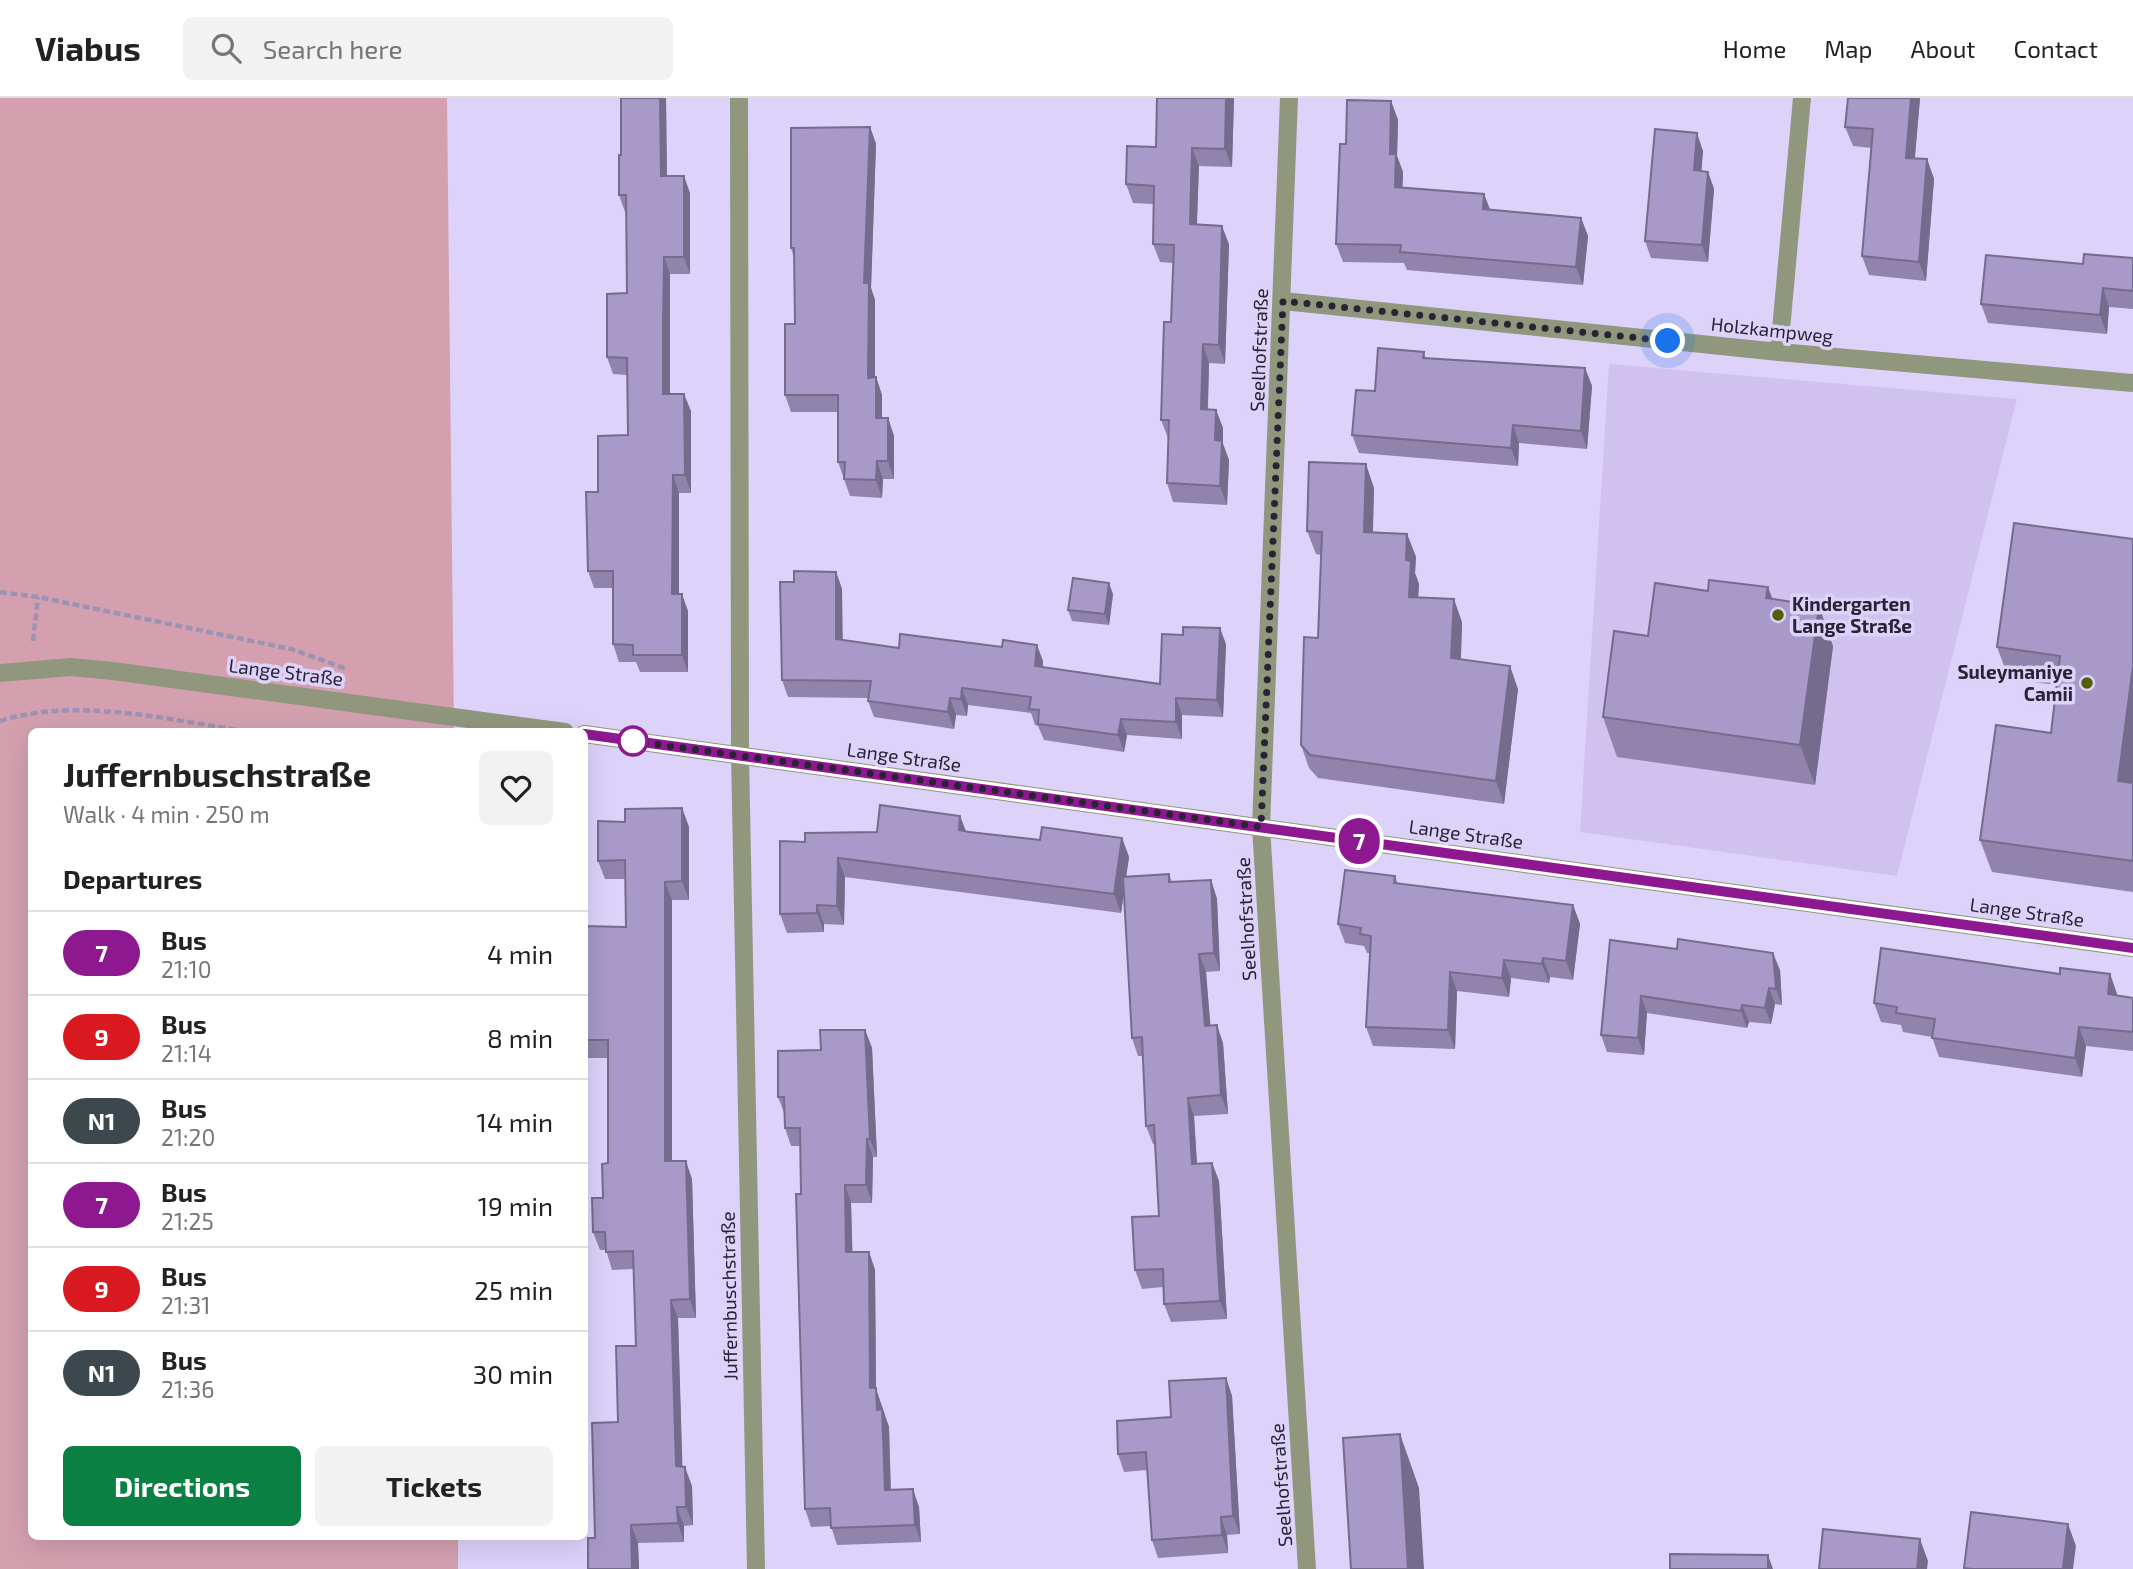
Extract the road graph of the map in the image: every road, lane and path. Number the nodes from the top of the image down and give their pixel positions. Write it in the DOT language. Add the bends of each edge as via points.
graph roads {
  1 [pos="739,98"];
  2 [pos="1289,98"];
  3 [pos="1802,98"];
  4 [pos="1283,301"];
  5 [pos="1779,352"];
  6 [pos="2133,383"];
  7 [pos="0,592"];
  8 [pos="357,672"];
  9 [pos="0,673"];
  10 [pos="0,721"];
  11 [pos="223,728"];
  12 [pos="535,728"];
  13 [pos="588,735"];
  14 [pos="740,755"];
  15 [pos="1261,827"];
  16 [pos="2133,948"];
  17 [pos="756,1569"];
  18 [pos="1307,1569"];
  1 -- 14 [label="street, Juffernbuschstraße"];
  2 -- 4 [label="street, Seelhofstraße"];
  3 -- 5 [label="street"];
  4 -- 5 [label="street, Holzkampweg"];
  4 -- 15 [label="street, Seelhofstraße"];
  5 -- 6 [label="street, Holzkampweg"];
  7 -- 8 [label="path" via="291,649"];
  9 -- 12 [label="street, Lange Straße" via="71,667 113,671"];
  10 -- 11 [label="path" via="29,712 109,712"];
  13 -- 14 [label="street, Lange Straße"];
  14 -- 15 [label="street, Lange Straße"];
  14 -- 17 [label="street, Juffernbuschstraße"];
  15 -- 16 [label="street, Lange Straße"];
  15 -- 18 [label="street, Seelhofstraße"];
}
